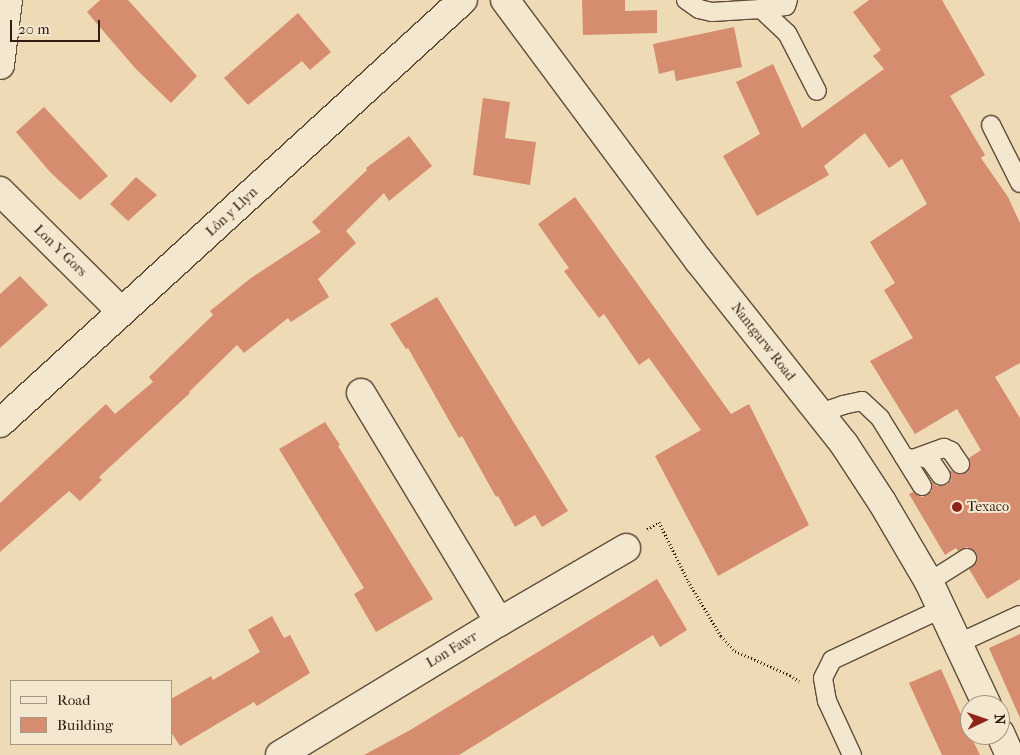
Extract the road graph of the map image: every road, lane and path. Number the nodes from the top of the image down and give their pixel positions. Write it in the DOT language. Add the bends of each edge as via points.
graph roads {
  1 [pos="8,0"];
  2 [pos="463,0"];
  3 [pos="504,0"];
  4 [pos="686,0"];
  5 [pos="788,0"];
  6 [pos="761,9"];
  7 [pos="0,64"];
  8 [pos="817,91"];
  9 [pos="991,125"];
  10 [pos="1020,183"];
  11 [pos="2,198"];
  12 [pos="121,311"];
  13 [pos="361,393"];
  14 [pos="820,414"];
  15 [pos="0,423"];
  16 [pos="904,457"];
  17 [pos="922,457"];
  18 [pos="960,464"];
  19 [pos="940,476"];
  20 [pos="922,486"];
  21 [pos="626,548"];
  22 [pos="960,557"];
  23 [pos="929,582"];
  24 [pos="942,608"];
  25 [pos="1020,615"];
  26 [pos="499,622"];
  27 [pos="959,643"];
  28 [pos="823,678"];
  29 [pos="982,695"];
  30 [pos="280,755"];
  31 [pos="852,755"];
  1 -- 7 [label="street"];
  2 -- 12 [label="street, Lôn y Llyn"];
  3 -- 14 [label="street, Nantgarw Road" via="699,261"];
  4 -- 6 [label="lane" via="699,10 712,12"];
  5 -- 6 [label="lane" via="786,6"];
  6 -- 8 [label="lane" via="786,33"];
  9 -- 10 [label="lane"];
  11 -- 12 [label="street, Lon Y Gors"];
  12 -- 15 [label="street, Lôn y Llyn"];
  13 -- 26 [label="street"];
  14 -- 16 [label="lane" via="862,401 880,418"];
  14 -- 23 [label="street, Nantgarw Road" via="882,502"];
  16 -- 17 [label="lane" via="913,460"];
  16 -- 20 [label="lane"];
  17 -- 18 [label="lane" via="944,448 951,451"];
  17 -- 19 [label="lane" via="930,460"];
  21 -- 26 [label="street, Lon Fawr"];
  21 -- 28 [label="path" via="659,522 716,628 735,652 790,674 798,682"];
  22 -- 23 [label="lane"];
  23 -- 24 [label="street, Nantgarw Road"];
  24 -- 27 [label="street, Nantgarw Road"];
  24 -- 28 [label="lane" via="832,660"];
  25 -- 27 [label="lane"];
  26 -- 30 [label="street, Lon Fawr"];
  27 -- 29 [label="street, Nantgarw Road"];
  28 -- 31 [label="lane" via="827,701"];
}
